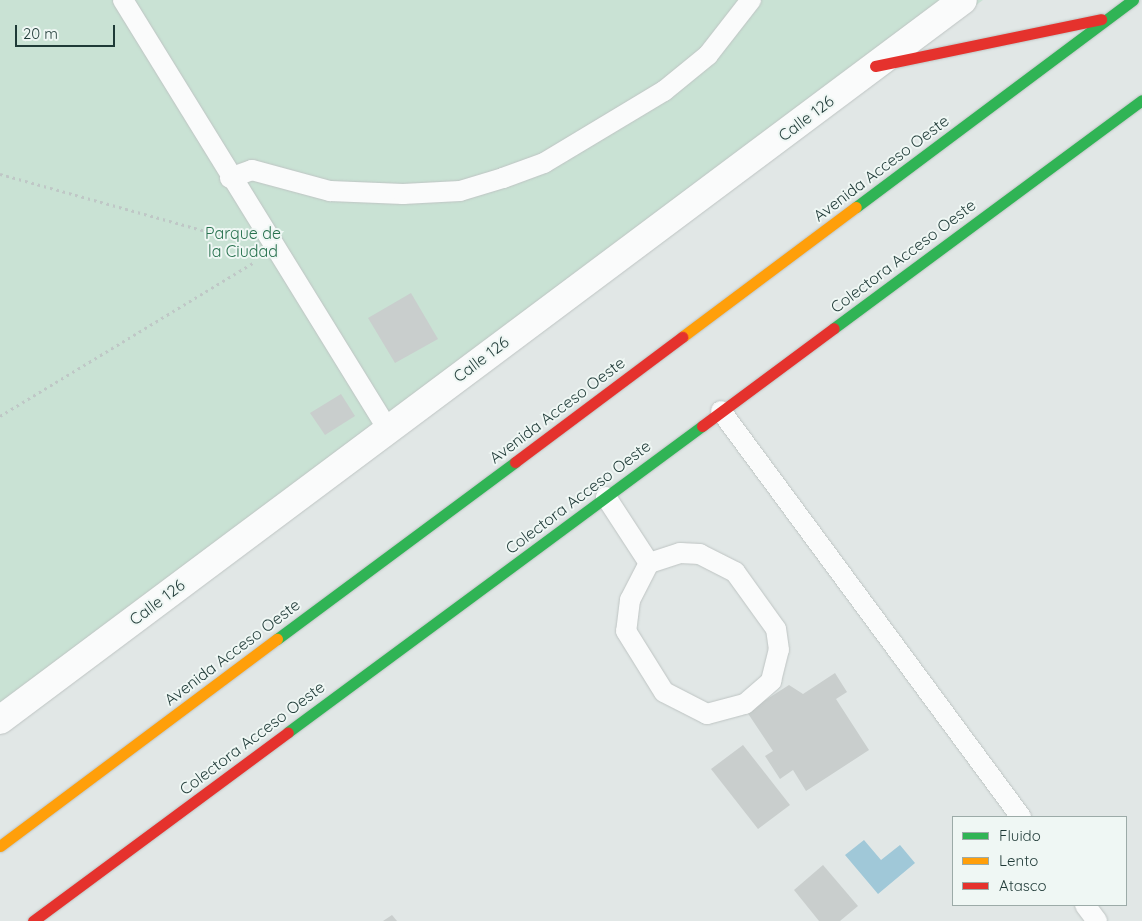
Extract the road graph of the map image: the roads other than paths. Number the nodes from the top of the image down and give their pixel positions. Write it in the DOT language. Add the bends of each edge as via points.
graph roads {
  1 [pos="123,0"];
  2 [pos="751,0"];
  3 [pos="963,0"];
  4 [pos="1133,0"];
  5 [pos="1110,18"];
  6 [pos="875,66"];
  7 [pos="1142,100"];
  8 [pos="230,178"];
  9 [pos="721,411"];
  10 [pos="388,428"];
  11 [pos="606,497"];
  12 [pos="650,563"];
  13 [pos="0,720"];
  14 [pos="1020,816"];
  15 [pos="0,846"];
  16 [pos="1087,906"];
  17 [pos="33,921"];
  18 [pos="1098,921"];
  1 -- 8 [label="lane"];
  2 -- 8 [label="lane" via="708,55 664,91 568,150 503,178 460,191 403,194 330,191 252,170"];
  3 -- 6 [label="street, Calle 126"];
  4 -- 5 [label="main road, Avenida Acceso Oeste"];
  5 -- 6 [label="main road"];
  5 -- 15 [label="main road, Avenida Acceso Oeste"];
  6 -- 10 [label="street, Calle 126"];
  7 -- 9 [label="main road, Colectora Acceso Oeste"];
  8 -- 10 [label="lane"];
  9 -- 11 [label="main road, Colectora Acceso Oeste"];
  9 -- 14 [label="lane"];
  10 -- 13 [label="street, Calle 126"];
  11 -- 12 [label="lane"];
  11 -- 17 [label="main road, Colectora Acceso Oeste"];
  12 -- 12 [label="lane" via="630,600 626,631 664,692 707,714 745,704 771,681 779,650 776,629 734,572 700,554 680,553"];
  16 -- 18 [label="lane"];
}
